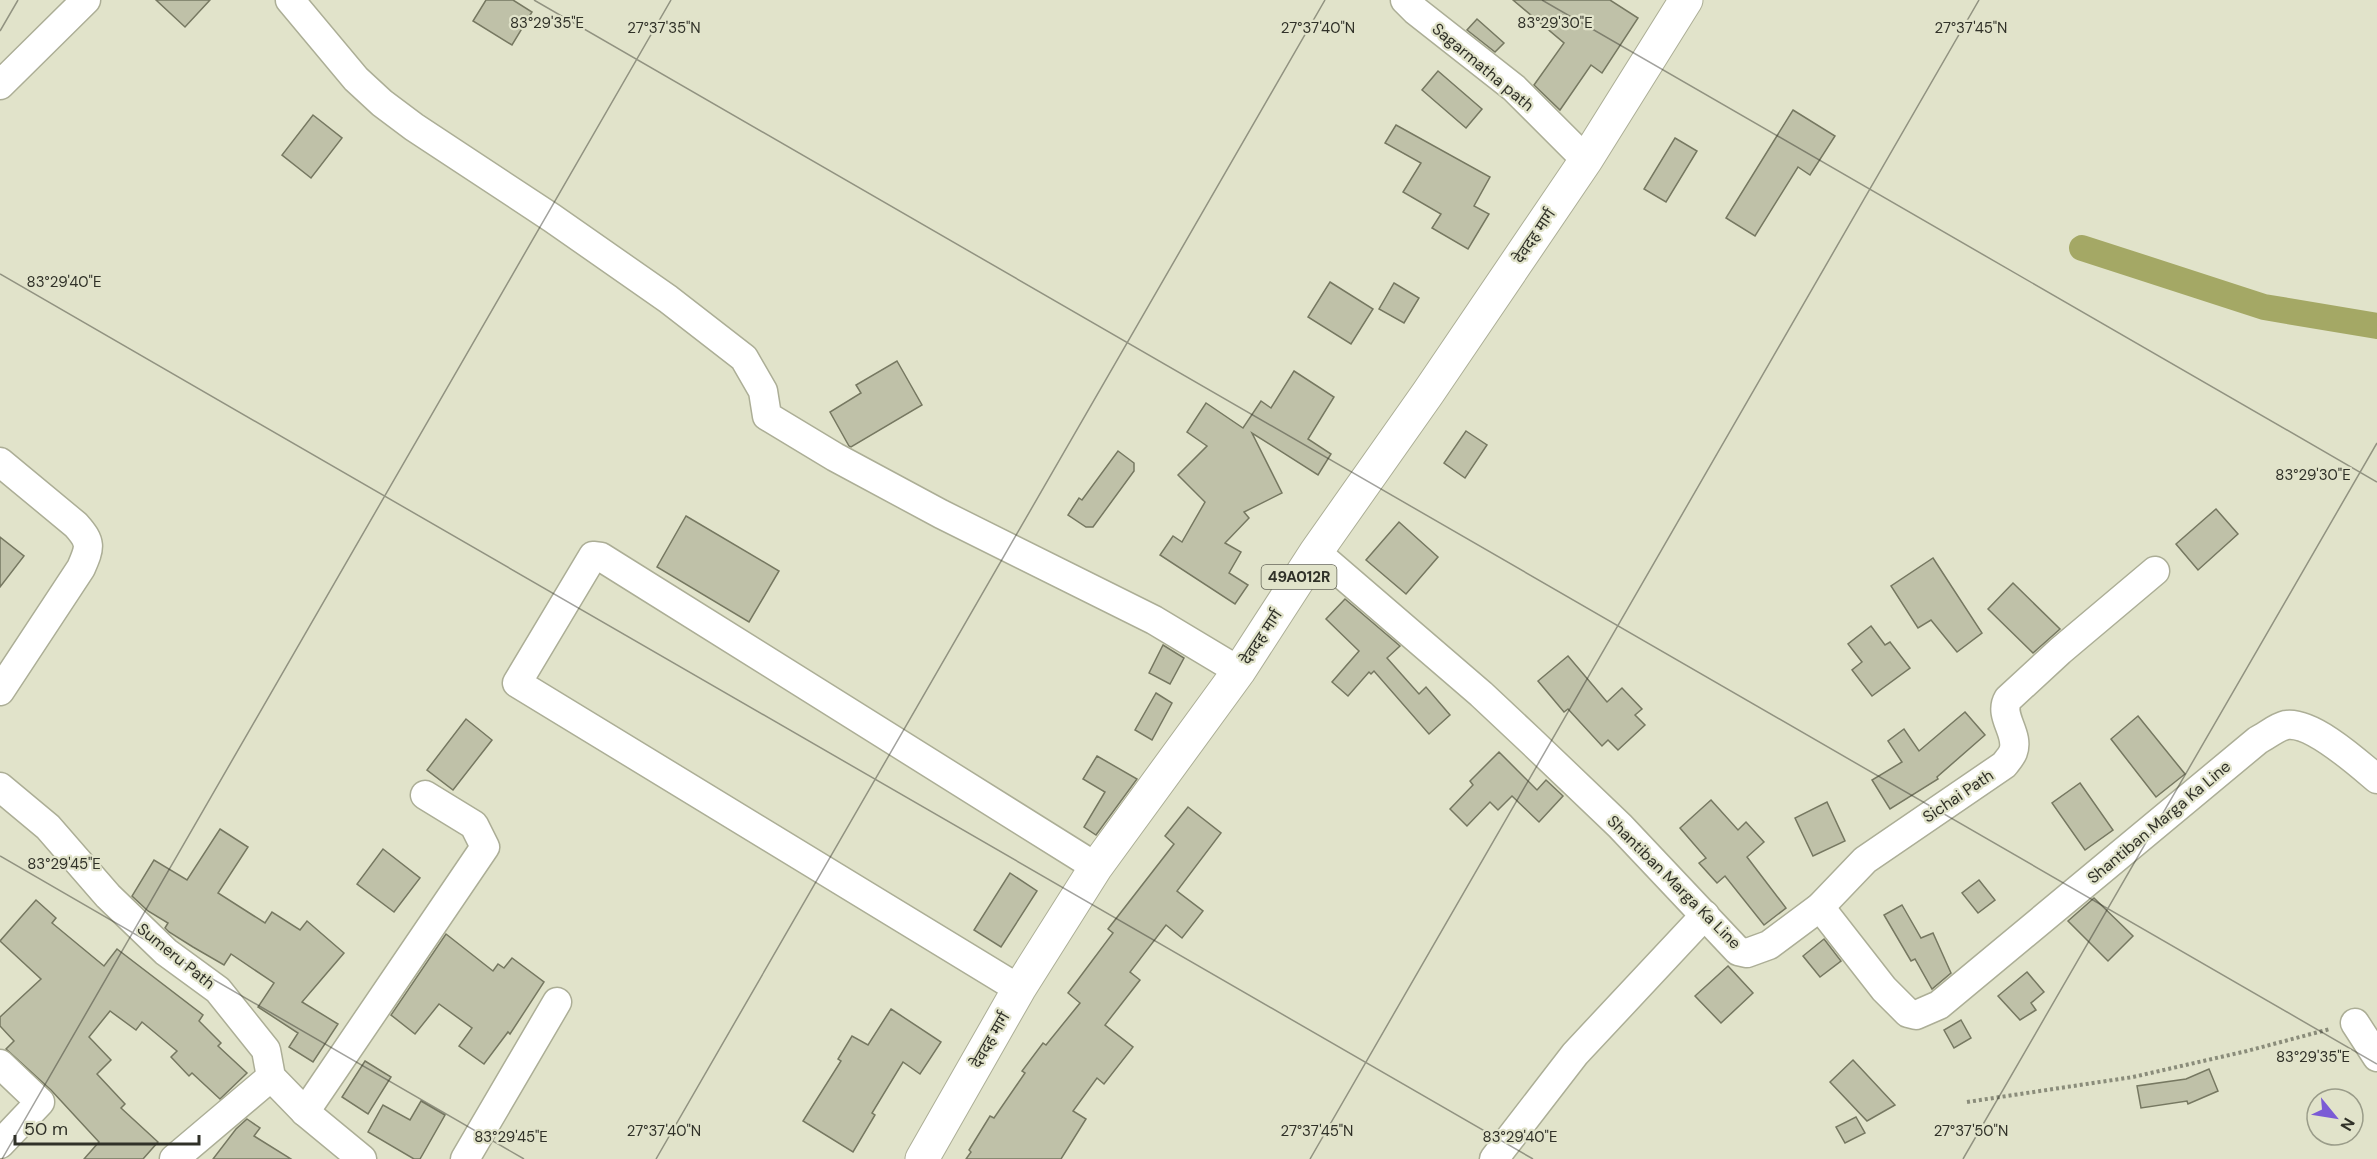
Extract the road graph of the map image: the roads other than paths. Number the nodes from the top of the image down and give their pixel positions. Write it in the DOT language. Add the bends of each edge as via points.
graph roads {
  1 [pos="86,0"];
  2 [pos="290,0"];
  3 [pos="1405,0"];
  4 [pos="1686,0"];
  5 [pos="0,84"];
  6 [pos="1586,160"];
  7 [pos="0,462"];
  8 [pos="1316,552"];
  9 [pos="2155,571"];
  10 [pos="1239,671"];
  11 [pos="0,691"];
  12 [pos="2377,778"];
  13 [pos="0,787"];
  14 [pos="425,795"];
  15 [pos="1096,867"];
  16 [pos="1820,907"];
  17 [pos="1705,915"];
  18 [pos="1019,989"];
  19 [pos="556,1002"];
  20 [pos="2355,1023"];
  21 [pos="2377,1057"];
  22 [pos="0,1064"];
  23 [pos="271,1077"];
  24 [pos="305,1112"];
  25 [pos="0,1144"];
  26 [pos="174,1159"];
  27 [pos="362,1159"];
  28 [pos="465,1159"];
  29 [pos="922,1159"];
  30 [pos="1494,1159"];
  1 -- 5 [label="street"];
  2 -- 10 [label="street" via="356,79 382,103 668,299 744,358 763,391 768,416 941,514 1154,620"];
  3 -- 6 [label="street, Sagarmatha path" via="1514,88"];
  4 -- 6 [label="main road, देवदह मार्ग / 49A012R"];
  6 -- 8 [label="main road, देवदह मार्ग / 49A012R"];
  7 -- 11 [label="street" via="76,525 86,536 88,551 81,568"];
  8 -- 10 [label="main road, देवदह मार्ग / 49A012R"];
  8 -- 17 [label="street, Shantiban Marga Ka Line" via="1481,694 1620,826"];
  9 -- 16 [label="street, Sichai Path" via="2008,699 2005,705 2014,743 2004,765 1865,860"];
  10 -- 15 [label="main road, देवदह मार्ग / 49A012R"];
  12 -- 16 [label="street, Shantiban Marga Ka Line" via="2349,755 2300,726 2286,725 2258,740 1938,1005 1916,1015 1908,1013 1884,989"];
  13 -- 23 [label="street, Sumeru Path" via="48,827 108,896 166,952 218,990 266,1050"];
  14 -- 24 [label="street" via="474,825 485,847"];
  15 -- 18 [label="main road, देवदह मार्ग / 49A012R"];
  15 -- 18 [label="street" via="601,557 593,556 516,683"];
  16 -- 17 [label="street, Shantiban Marga Ka Line" via="1769,945 1747,953 1738,951"];
  17 -- 30 [label="street" via="1575,1054"];
  18 -- 29 [label="main road, देवदह मार्ग / 49A012R"];
  19 -- 28 [label="street"];
  20 -- 21 [label="street"];
  22 -- 25 [label="street" via="40,1102"];
  23 -- 24 [label="street"];
  23 -- 26 [label="street"];
  24 -- 27 [label="street"];
}
